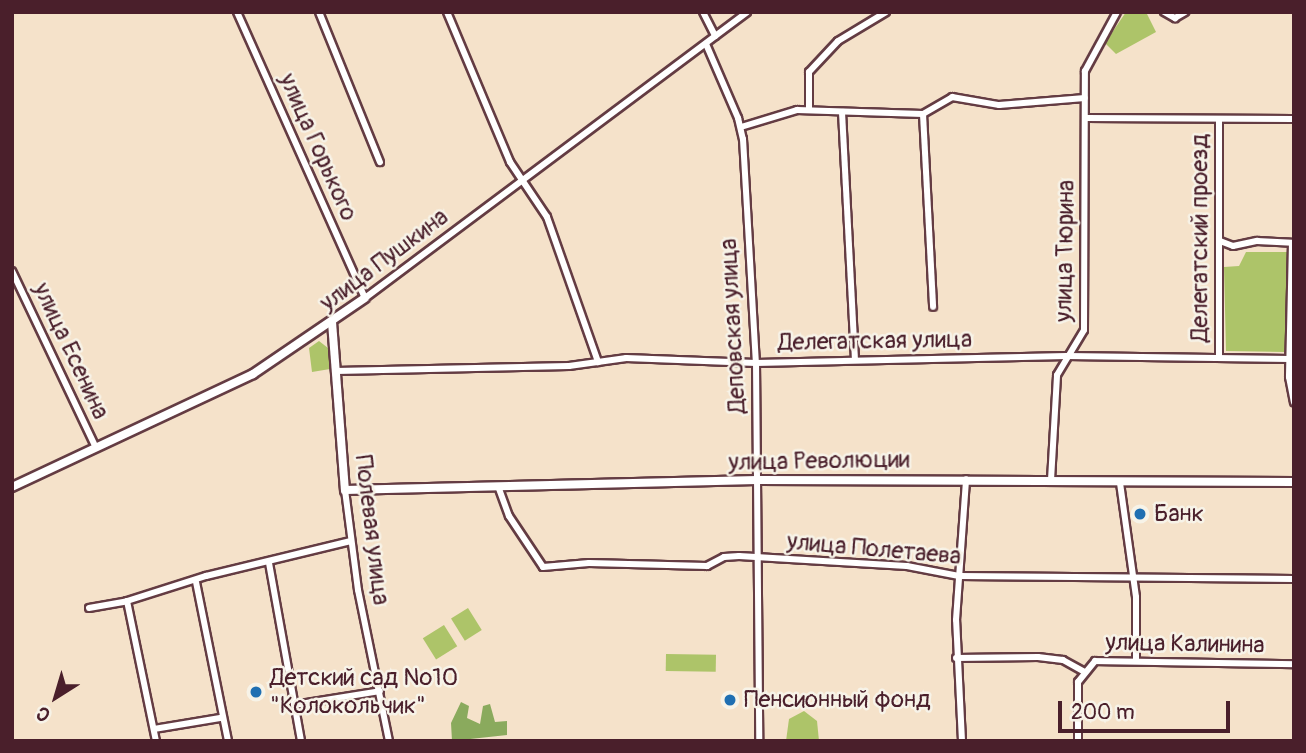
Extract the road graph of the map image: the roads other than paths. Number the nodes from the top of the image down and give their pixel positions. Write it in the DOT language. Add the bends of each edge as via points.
graph roads {
  1 [pos="247,12"];
  2 [pos="319,12"];
  3 [pos="447,12"];
  4 [pos="703,12"];
  5 [pos="747,12"];
  6 [pos="886,12"];
  7 [pos="1117,12"];
  8 [pos="1164,12"];
  9 [pos="1185,12"];
  10 [pos="238,14"];
  11 [pos="715,36"];
  12 [pos="706,44"];
  13 [pos="1085,98"];
  14 [pos="809,109"];
  15 [pos="842,113"];
  16 [pos="923,114"];
  17 [pos="1086,118"];
  18 [pos="1219,119"];
  19 [pos="1294,119"];
  20 [pos="741,127"];
  21 [pos="380,162"];
  22 [pos="522,181"];
  23 [pos="1220,241"];
  24 [pos="1292,243"];
  25 [pos="12,271"];
  26 [pos="365,298"];
  27 [pos="933,307"];
  28 [pos="332,323"];
  29 [pos="1068,356"];
  30 [pos="1219,357"];
  31 [pos="855,359"];
  32 [pos="1290,359"];
  33 [pos="598,362"];
  34 [pos="756,363"];
  35 [pos="336,371"];
  36 [pos="1294,403"];
  37 [pos="96,448"];
  38 [pos="966,479"];
  39 [pos="757,480"];
  40 [pos="1051,481"];
  41 [pos="1120,482"];
  42 [pos="1294,482"];
  43 [pos="498,486"];
  44 [pos="12,487"];
  45 [pos="345,490"];
  46 [pos="351,541"];
  47 [pos="758,558"];
  48 [pos="269,563"];
  49 [pos="959,576"];
  50 [pos="1294,579"];
  51 [pos="1133,580"];
  52 [pos="196,582"];
  53 [pos="127,601"];
  54 [pos="89,608"];
  55 [pos="956,658"];
  56 [pos="1136,661"];
  57 [pos="1294,664"];
  58 [pos="1083,671"];
  59 [pos="380,691"];
  60 [pos="294,705"];
  61 [pos="220,718"];
  62 [pos="154,729"];
  63 [pos="156,741"];
  64 [pos="228,741"];
  65 [pos="301,741"];
  66 [pos="389,741"];
  67 [pos="759,741"];
  68 [pos="962,741"];
  69 [pos="1078,741"];
  1 -- 10 [label="street"];
  2 -- 21 [label="street"];
  3 -- 22 [label="street" via="494,128"];
  4 -- 11 [label="street"];
  5 -- 11 [label="street, улица Пушкина"];
  6 -- 14 [label="street" via="838,41 809,72"];
  7 -- 13 [label="street, улица Тюрина" via="1088,61"];
  8 -- 9 [label="street" via="1175,18"];
  10 -- 26 [label="street, улица Горького"];
  11 -- 12 [label="street, улица Пушкина"];
  12 -- 20 [label="street, Деповская улица"];
  12 -- 22 [label="street, улица Пушкина"];
  13 -- 16 [label="street" via="999,105 952,97"];
  13 -- 17 [label="street, улица Тюрина"];
  14 -- 15 [label="street"];
  14 -- 20 [label="street"];
  15 -- 16 [label="street"];
  15 -- 31 [label="street"];
  16 -- 27 [label="street"];
  17 -- 18 [label="street"];
  17 -- 29 [label="street, улица Тюрина" via="1084,324 1080,341"];
  18 -- 19 [label="street"];
  18 -- 23 [label="street, Делегатский проезд"];
  20 -- 34 [label="street, Деповская улица"];
  22 -- 26 [label="street, улица Пушкина"];
  22 -- 33 [label="street" via="547,217"];
  23 -- 24 [label="street" via="1233,246 1257,241"];
  23 -- 30 [label="street, Делегатский проезд"];
  24 -- 32 [label="street"];
  25 -- 37 [label="street, улица Есенина"];
  26 -- 28 [label="main road, улица Пушкина"];
  28 -- 35 [label="main road, Полевая улица"];
  28 -- 37 [label="main road, улица Пушкина" via="253,374"];
  29 -- 30 [label="street, Делегатская улица"];
  29 -- 31 [label="street, Делегатская улица"];
  29 -- 40 [label="street, улица Тюрина" via="1057,375"];
  30 -- 32 [label="street, Делегатская улица"];
  31 -- 34 [label="street, Делегатская улица"];
  32 -- 36 [label="street"];
  33 -- 34 [label="street, Делегатская улица" via="626,358"];
  33 -- 35 [label="street, Делегатская улица"];
  34 -- 39 [label="street, Деповская улица"];
  35 -- 45 [label="main road, Полевая улица"];
  37 -- 44 [label="main road, улица Пушкина"];
  38 -- 39 [label="main road, улица Революции"];
  38 -- 40 [label="main road, улица Революции"];
  38 -- 49 [label="street"];
  39 -- 43 [label="main road, улица Революции"];
  39 -- 47 [label="street, Деповская улица"];
  40 -- 41 [label="main road, улица Революции"];
  41 -- 42 [label="main road, улица Революции"];
  41 -- 51 [label="street"];
  43 -- 45 [label="main road, улица Революции"];
  43 -- 47 [label="street, улица Полетаева" via="509,516 542,567 589,563 694,566 724,556"];
  45 -- 46 [label="street, Полевая улица"];
  46 -- 48 [label="street"];
  46 -- 59 [label="street, Полевая улица"];
  47 -- 49 [label="street, улица Полетаева" via="907,566"];
  47 -- 67 [label="street, Деповская улица"];
  48 -- 52 [label="street"];
  48 -- 60 [label="street"];
  49 -- 51 [label="street, улица Полетаева"];
  49 -- 55 [label="street"];
  50 -- 51 [label="street, улица Полетаева"];
  51 -- 56 [label="street"];
  52 -- 53 [label="street"];
  52 -- 61 [label="street"];
  53 -- 54 [label="street"];
  53 -- 62 [label="street"];
  55 -- 58 [label="street, улица Калинина" via="1038,657 1063,660"];
  55 -- 68 [label="street"];
  56 -- 57 [label="street, улица Калинина"];
  56 -- 58 [label="street, улица Калинина" via="1096,661"];
  58 -- 69 [label="street" via="1077,687"];
  59 -- 60 [label="street"];
  59 -- 66 [label="street, Полевая улица"];
  60 -- 65 [label="street"];
  61 -- 62 [label="street"];
  61 -- 64 [label="street"];
  62 -- 63 [label="street"];
}
